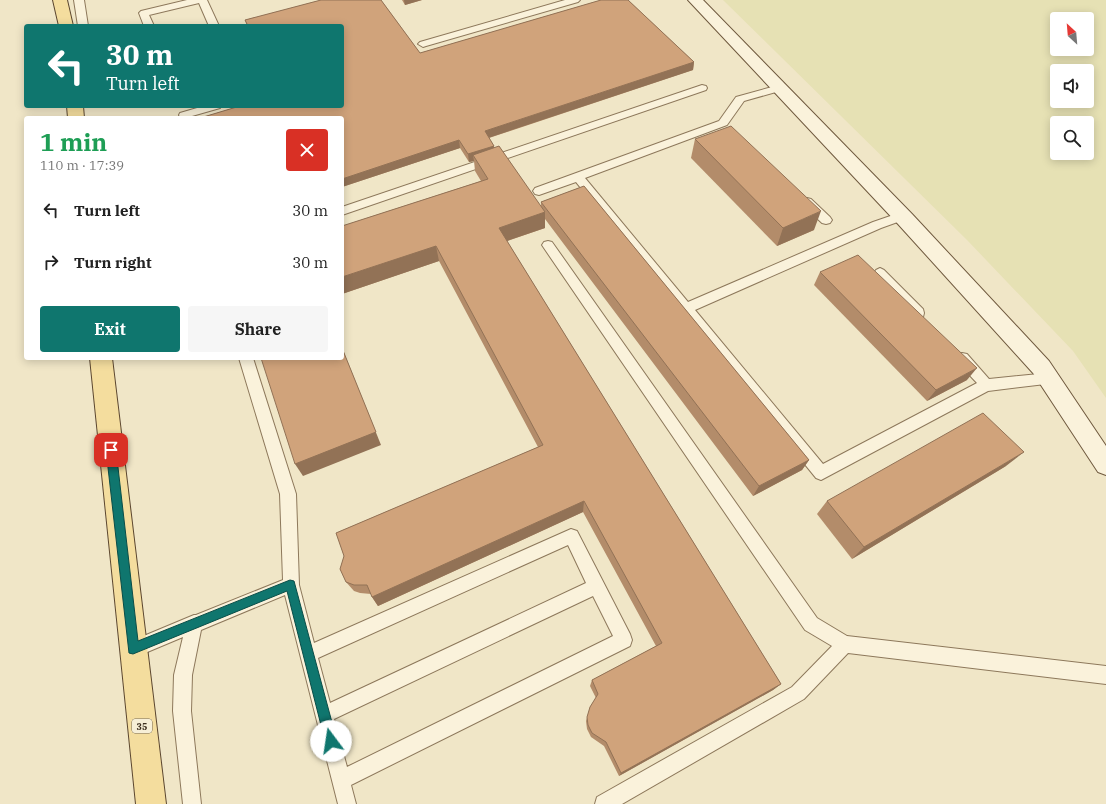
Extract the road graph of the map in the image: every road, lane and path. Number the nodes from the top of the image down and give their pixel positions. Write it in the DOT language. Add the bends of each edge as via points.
graph roads {
  1 [pos="60,0"];
  2 [pos="79,0"];
  3 [pos="198,0"];
  4 [pos="202,0"];
  5 [pos="575,0"];
  6 [pos="695,0"];
  7 [pos="66,24"];
  8 [pos="83,24"];
  9 [pos="148,24"];
  10 [pos="213,24"];
  11 [pos="423,44"];
  12 [pos="702,88"];
  13 [pos="779,88"];
  14 [pos="207,108"];
  15 [pos="183,113"];
  16 [pos="578,177"];
  17 [pos="538,191"];
  18 [pos="797,193"];
  19 [pos="344,210"];
  20 [pos="902,216"];
  21 [pos="826,220"];
  22 [pos="548,245"];
  23 [pos="880,273"];
  24 [pos="686,308"];
  25 [pos="929,324"];
  26 [pos="951,346"];
  27 [pos="101,360"];
  28 [pos="247,360"];
  29 [pos="1049,379"];
  30 [pos="986,386"];
  31 [pos="1106,465"];
  32 [pos="290,585"];
  33 [pos="596,586"];
  34 [pos="194,623"];
  35 [pos="845,644"];
  36 [pos="133,649"];
  37 [pos="308,654"];
  38 [pos="1106,675"];
  39 [pos="324,715"];
  40 [pos="341,780"];
  41 [pos="151,804"];
  42 [pos="192,804"];
  43 [pos="347,804"];
  44 [pos="604,804"];
  1 -- 7 [label="main road"];
  2 -- 8 [label="lane"];
  3 -- 9 [label="lane" via="144,14"];
  4 -- 10 [label="lane"];
  5 -- 11 [label="lane"];
  6 -- 13 [label="street"];
  12 -- 19 [label="lane"];
  13 -- 16 [label="lane" via="740,99 726,126"];
  13 -- 20 [label="street"];
  14 -- 15 [label="lane"];
  16 -- 17 [label="lane"];
  16 -- 24 [label="lane"];
  18 -- 21 [label="lane"];
  20 -- 24 [label="lane" via="877,224"];
  20 -- 29 [label="street" via="1041,367"];
  22 -- 35 [label="lane" via="811,624"];
  23 -- 25 [label="lane"];
  24 -- 30 [label="lane" via="821,473"];
  26 -- 30 [label="lane"];
  27 -- 36 [label="main road, 35"];
  28 -- 32 [label="lane" via="288,494"];
  29 -- 30 [label="lane"];
  29 -- 31 [label="street"];
  32 -- 34 [label="lane"];
  32 -- 37 [label="lane"];
  33 -- 37 [label="lane" via="571,536"];
  33 -- 39 [label="lane"];
  33 -- 40 [label="lane" via="624,640"];
  34 -- 36 [label="lane"];
  34 -- 42 [label="lane" via="183,675 182,711"];
  35 -- 38 [label="lane"];
  35 -- 44 [label="lane" via="798,693"];
  36 -- 41 [label="main road, 35"];
  37 -- 39 [label="lane"];
  39 -- 40 [label="lane"];
  40 -- 43 [label="lane"];
}
